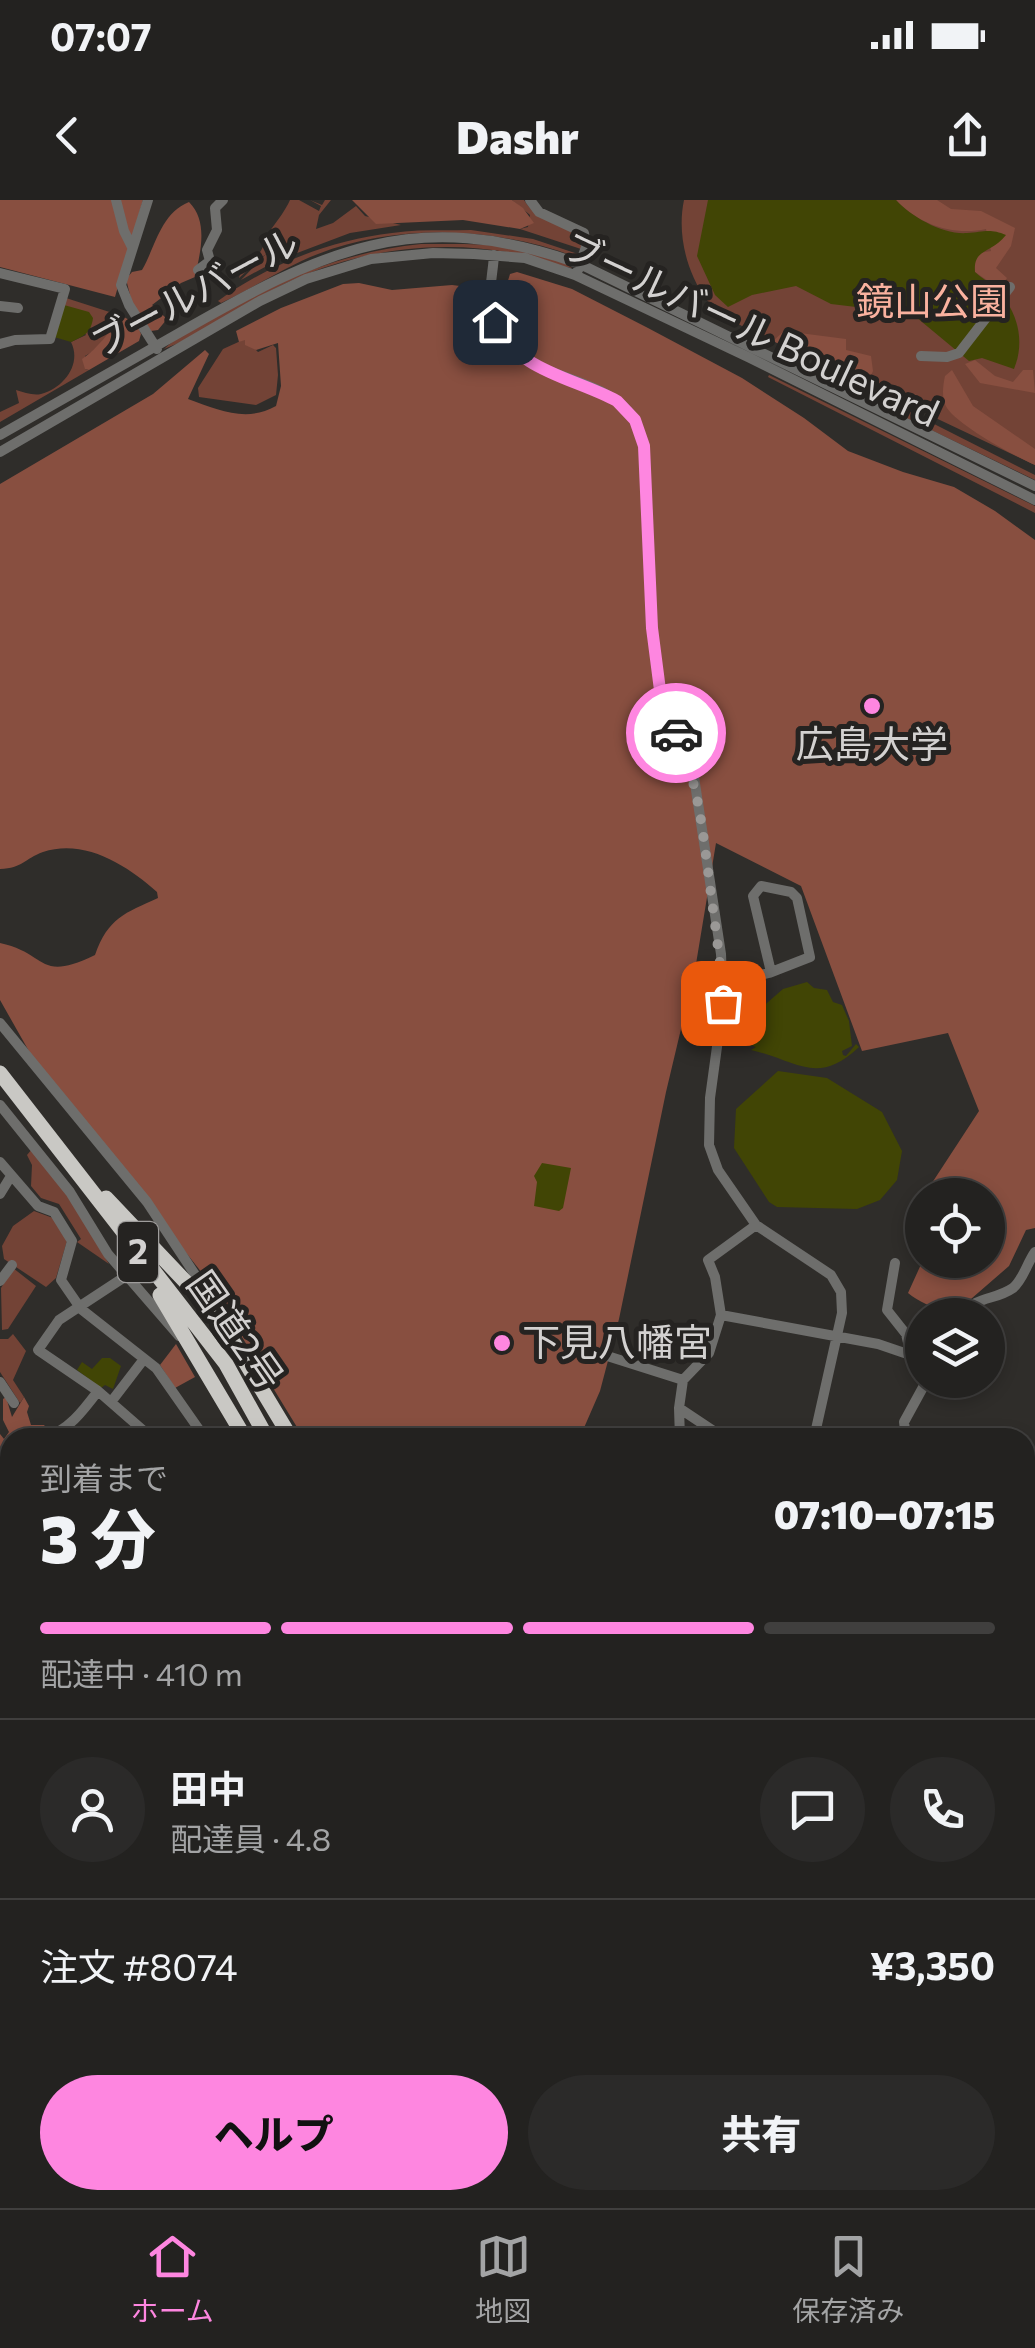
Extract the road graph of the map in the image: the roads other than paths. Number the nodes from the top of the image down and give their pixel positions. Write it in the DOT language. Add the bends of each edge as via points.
graph roads {
  1 [pos="116,200"];
  2 [pos="148,200"];
  3 [pos="223,200"];
  4 [pos="530,200"];
  5 [pos="132,247"];
  6 [pos="494,255"];
  7 [pos="580,264"];
  8 [pos="198,270"];
  9 [pos="0,272"];
  10 [pos="576,276"];
  11 [pos="1010,286"];
  12 [pos="0,306"];
  13 [pos="18,308"];
  14 [pos="0,344"];
  15 [pos="155,347"];
  16 [pos="920,356"];
  17 [pos="162,358"];
  18 [pos="0,434"];
  19 [pos="0,452"];
  20 [pos="1035,486"];
  21 [pos="1035,500"];
  22 [pos="771,972"];
  23 [pos="722,984"];
  24 [pos="0,1023"];
  25 [pos="0,1073"];
  26 [pos="0,1104"];
  27 [pos="45,1133"];
  28 [pos="0,1162"];
  29 [pos="11,1176"];
  30 [pos="0,1194"];
  31 [pos="756,1226"];
  32 [pos="1035,1252"];
  33 [pos="895,1263"];
  34 [pos="12,1265"];
  35 [pos="126,1276"];
  36 [pos="0,1282"];
  37 [pos="984,1298"];
  38 [pos="78,1306"];
  39 [pos="721,1315"];
  40 [pos="905,1333"];
  41 [pos="837,1337"];
  42 [pos="235,1346"];
  43 [pos="905,1353"];
  44 [pos="601,1354"];
  45 [pos="144,1358"];
  46 [pos="683,1380"];
  47 [pos="0,1382"];
  48 [pos="218,1389"];
  49 [pos="98,1391"];
  50 [pos="917,1398"];
  51 [pos="111,1402"];
  52 [pos="14,1403"];
  53 [pos="678,1408"];
  54 [pos="66,1426"];
  55 [pos="64,1428"];
  56 [pos="140,1428"];
  57 [pos="196,1428"];
  58 [pos="239,1428"];
  59 [pos="261,1428"];
  60 [pos="285,1428"];
  61 [pos="679,1428"];
  62 [pos="709,1428"];
  63 [pos="816,1428"];
  64 [pos="905,1428"];
  1 -- 5 [label="street"];
  2 -- 5 [label="street"];
  3 -- 8 [label="street" via="206,250 210,261"];
  4 -- 7 [label="street" via="539,212 584,233"];
  5 -- 15 [label="street" via="121,285"];
  6 -- 10 [label="street, ブールバール Boulevard"];
  6 -- 17 [label="street, ブールバール Boulevard" via="398,256 340,267 260,301"];
  6 -- 23 [label="street" via="491,308 510,348 532,365 617,401 639,429 660,690 694,777"];
  7 -- 10 [label="street"];
  7 -- 15 [label="street, ブールバール" via="472,239 354,248 283,275"];
  7 -- 20 [label="street, ブールバール"];
  9 -- 14 [label="street" via="65,288 50,340"];
  10 -- 21 [label="street, ブールバール Boulevard"];
  11 -- 16 [label="street" via="959,353"];
  12 -- 13 [label="street"];
  15 -- 17 [label="street"];
  15 -- 18 [label="street, ブールバール"];
  17 -- 19 [label="street, ブールバール Boulevard"];
  22 -- 22 [label="street" via="810,957 797,898 762,886 753,896"];
  22 -- 23 [label="street"];
  23 -- 31 [label="street" via="709,1144 718,1170"];
  24 -- 42 [label="street" via="147,1202 238,1340"];
  25 -- 27 [label="highway, 国道2号 / 2"];
  26 -- 35 [label="street"];
  27 -- 42 [label="highway" via="164,1255"];
  27 -- 48 [label="highway" via="164,1300"];
  27 -- 59 [label="highway, 国道2号 / 2" via="226,1364"];
  28 -- 29 [label="street"];
  29 -- 30 [label="street"];
  29 -- 38 [label="street" via="38,1206 54,1212 72,1240 60,1280"];
  31 -- 39 [label="street" via="708,1260"];
  31 -- 41 [label="street" via="831,1275 842,1302"];
  32 -- 37 [label="street" via="1019,1282"];
  33 -- 40 [label="street" via="887,1310"];
  34 -- 36 [label="street"];
  35 -- 38 [label="street"];
  35 -- 48 [label="street"];
  38 -- 45 [label="street"];
  38 -- 49 [label="street" via="38,1350"];
  39 -- 41 [label="street"];
  39 -- 46 [label="street" via="709,1353"];
  41 -- 43 [label="street"];
  41 -- 63 [label="street"];
  42 -- 60 [label="highway"];
  44 -- 46 [label="street"];
  45 -- 51 [label="street"];
  45 -- 57 [label="street"];
  46 -- 53 [label="street"];
  47 -- 52 [label="street"];
  48 -- 58 [label="highway"];
  49 -- 51 [label="street"];
  49 -- 54 [label="street"];
  50 -- 64 [label="street"];
  51 -- 56 [label="street"];
  53 -- 61 [label="street"];
  53 -- 62 [label="street"];
  54 -- 55 [label="street"];
}
